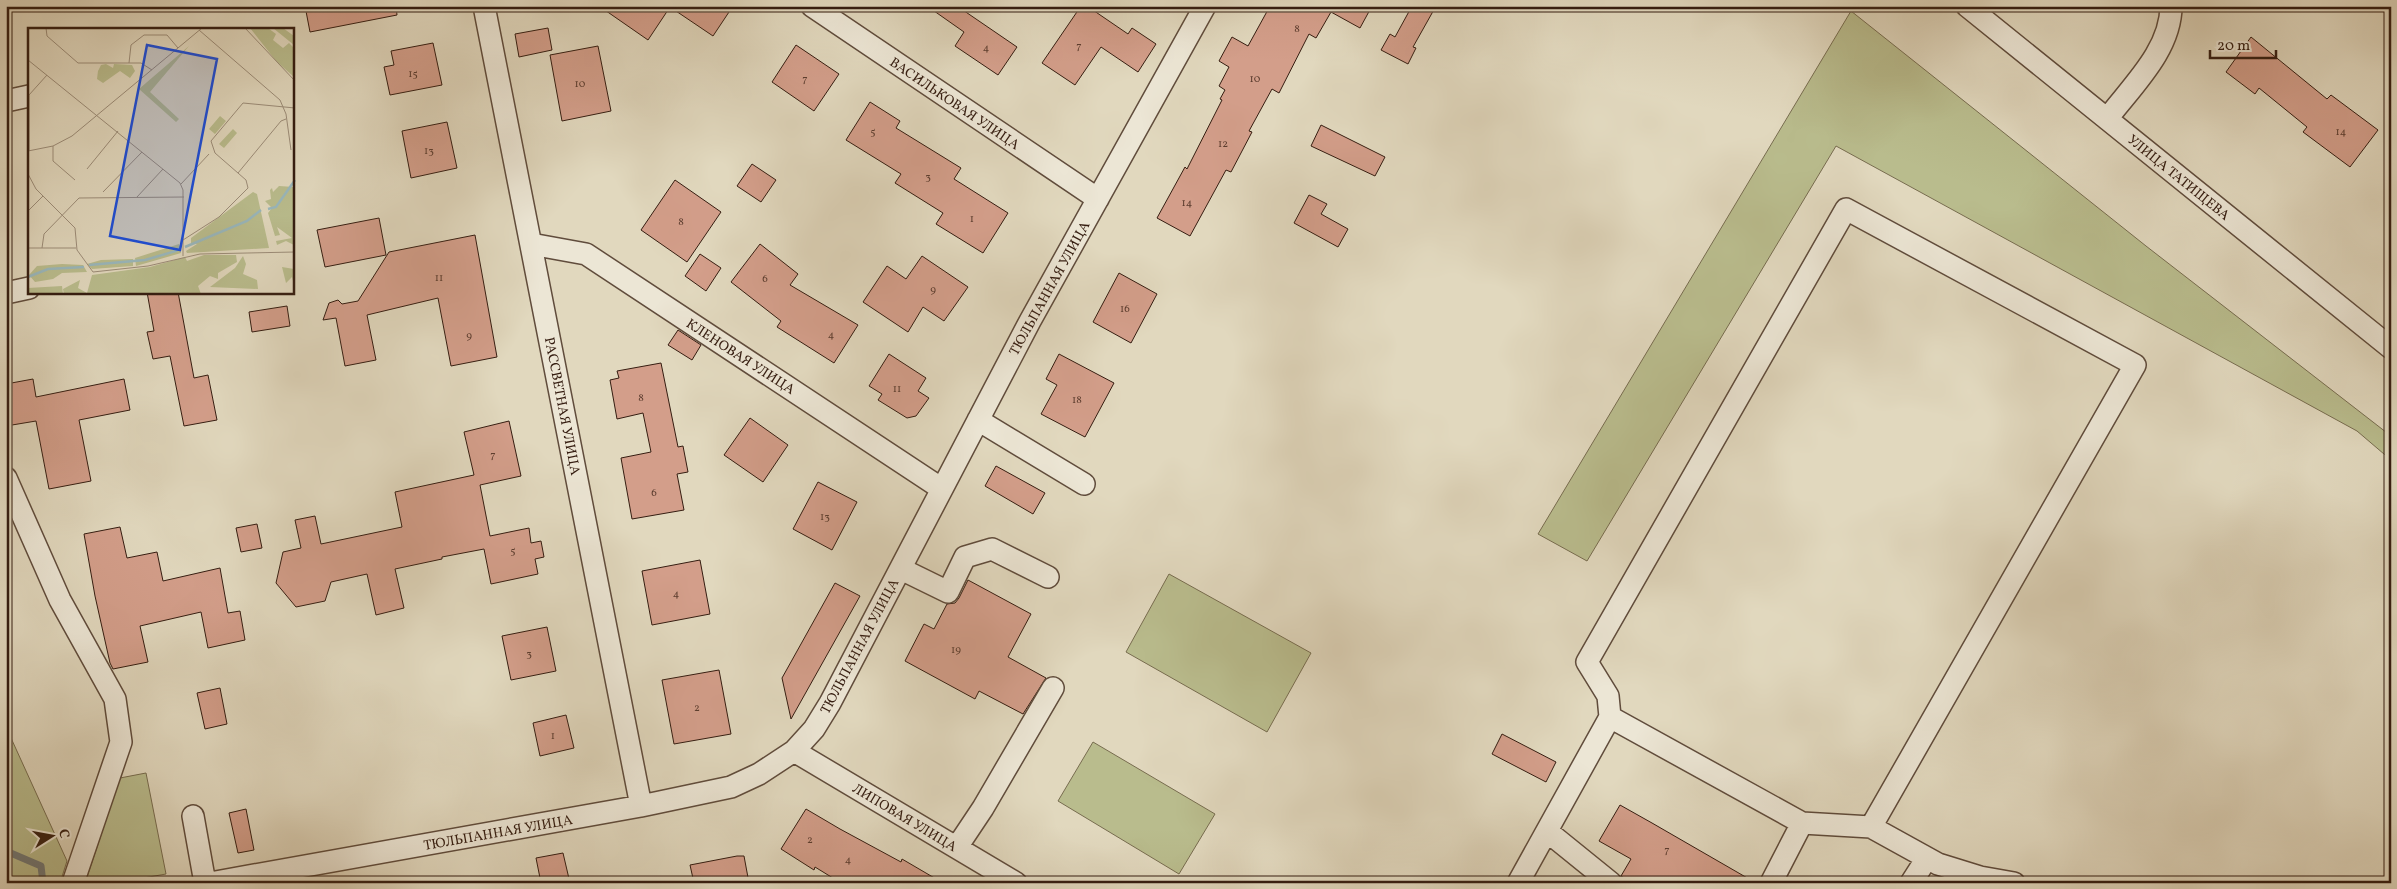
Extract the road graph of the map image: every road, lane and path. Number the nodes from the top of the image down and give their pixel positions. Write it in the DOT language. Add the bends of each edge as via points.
graph roads {
  1 [pos="484,6"];
  2 [pos="812,6"];
  3 [pos="1205,6"];
  4 [pos="1967,6"];
  5 [pos="2171,6"];
  6 [pos="28,96"];
  7 [pos="6,101"];
  8 [pos="2107,119"];
  9 [pos="1098,199"];
  10 [pos="532,244"];
  11 [pos="28,288"];
  12 [pos="6,293"];
  13 [pos="2391,348"];
  14 [pos="978,420"];
  15 [pos="6,478"];
  16 [pos="1084,484"];
  17 [pos="942,489"];
  18 [pos="900,569"];
  19 [pos="1048,577"];
  20 [pos="1053,688"];
  21 [pos="1610,718"];
  22 [pos="794,751"];
  23 [pos="641,806"];
  24 [pos="193,816"];
  25 [pos="1802,823"];
  26 [pos="1871,827"];
  27 [pos="1548,832"];
  28 [pos="957,847"];
  29 [pos="1937,868"];
  30 [pos="73,883"];
  31 [pos="205,883"];
  32 [pos="210,883"];
  33 [pos="1016,883"];
  34 [pos="1518,883"];
  35 [pos="1612,883"];
  36 [pos="1771,883"];
  37 [pos="1911,883"];
  38 [pos="2014,883"];
  1 -- 10 [label="street, РАССВЕТНАЯ УЛИЦА"];
  2 -- 9 [label="street, ВАСИЛЬКОВАЯ УЛИЦА"];
  3 -- 9 [label="street, ТЮЛЬПАННАЯ УЛИЦА"];
  4 -- 8 [label="street, УЛИЦА ТАТИЩЕВА"];
  5 -- 8 [label="street" via="2162,46"];
  6 -- 7 [label="street"];
  8 -- 13 [label="street, УЛИЦА ТАТИЩЕВА"];
  9 -- 14 [label="street, ТЮЛЬПАННАЯ УЛИЦА"];
  10 -- 17 [label="street, КЛЕНОВАЯ УЛИЦА" via="586,254"];
  10 -- 23 [label="street, РАССВЕТНАЯ УЛИЦА"];
  11 -- 12 [label="street"];
  14 -- 16 [label="street"];
  14 -- 17 [label="street, ТЮЛЬПАННАЯ УЛИЦА"];
  15 -- 30 [label="street" via="60,600 115,699 121,742"];
  17 -- 18 [label="street, ТЮЛЬПАННАЯ УЛИЦА"];
  18 -- 19 [label="street" via="948,592 965,557 992,548"];
  18 -- 22 [label="street, ТЮЛЬПАННАЯ УЛИЦА" via="830,703 814,729"];
  20 -- 28 [label="street"];
  21 -- 25 [label="street"];
  21 -- 26 [label="street" via="1608,696 1587,662 1846,209 2135,365"];
  21 -- 27 [label="street"];
  22 -- 23 [label="street, ТЮЛЬПАННАЯ УЛИЦА" via="760,774 731,786"];
  22 -- 28 [label="street, ЛИПОВАЯ УЛИЦА"];
  23 -- 32 [label="street, ТЮЛЬПАННАЯ УЛИЦА"];
  24 -- 31 [label="street"];
  25 -- 26 [label="street"];
  25 -- 36 [label="street"];
  26 -- 29 [label="street"];
  27 -- 34 [label="street"];
  27 -- 35 [label="street"];
  28 -- 33 [label="street, ЛИПОВАЯ УЛИЦА"];
  29 -- 37 [label="street"];
  29 -- 38 [label="street"];
}
